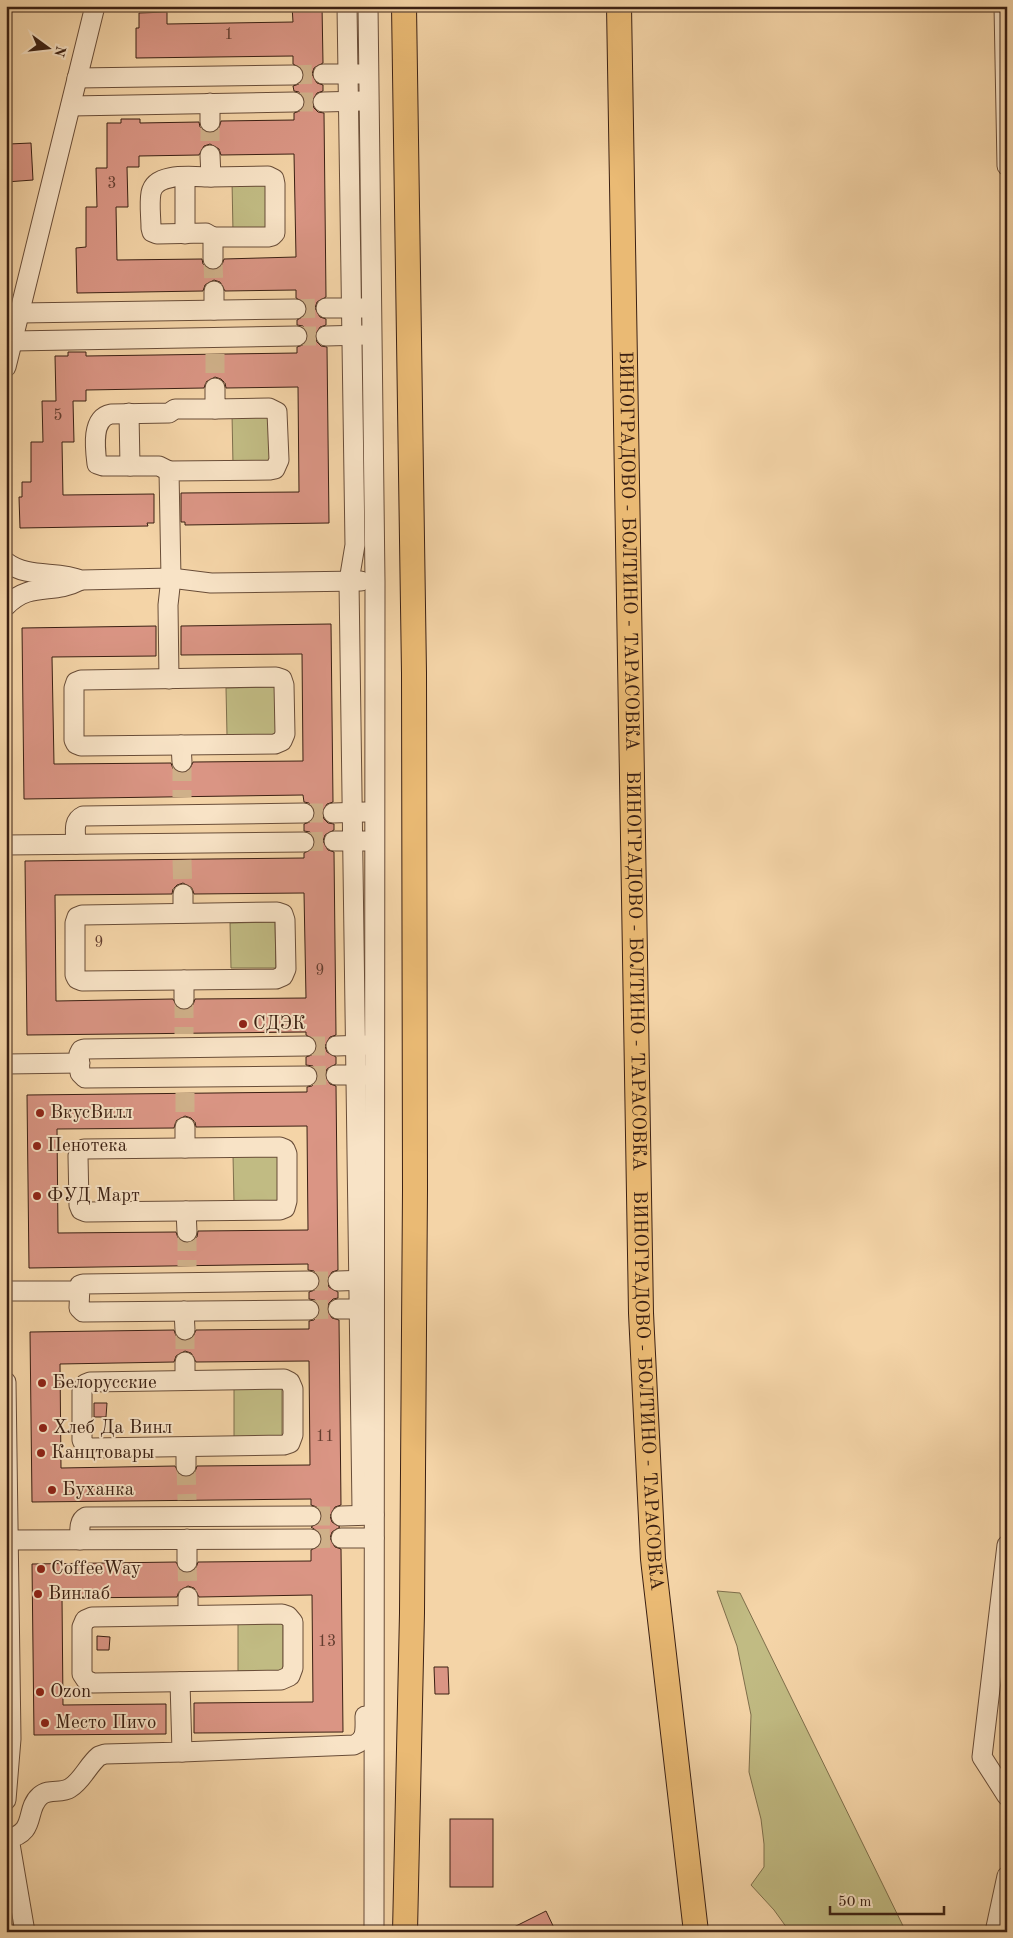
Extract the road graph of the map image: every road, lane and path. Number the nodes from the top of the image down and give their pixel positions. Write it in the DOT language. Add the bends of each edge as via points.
graph roads {
  1 [pos="95,6"];
  2 [pos="347,6"];
  3 [pos="368,6"];
  4 [pos="404,6"];
  5 [pos="619,6"];
  6 [pos="1004,6"];
  7 [pos="369,73"];
  8 [pos="293,74"];
  9 [pos="323,74"];
  10 [pos="348,74"];
  11 [pos="1006,74"];
  12 [pos="77,78"];
  13 [pos="349,101"];
  14 [pos="369,101"];
  15 [pos="294,102"];
  16 [pos="323,102"];
  17 [pos="71,106"];
  18 [pos="210,155"];
  19 [pos="1007,166"];
  20 [pos="185,177"];
  21 [pos="211,177"];
  22 [pos="185,234"];
  23 [pos="213,238"];
  24 [pos="213,259"];
  25 [pos="214,291"];
  26 [pos="326,308"];
  27 [pos="352,308"];
  28 [pos="372,308"];
  29 [pos="296,309"];
  30 [pos="214,310"];
  31 [pos="20,313"];
  32 [pos="372,335"];
  33 [pos="297,336"];
  34 [pos="326,336"];
  35 [pos="352,336"];
  36 [pos="13,341"];
  37 [pos="6,367"];
  38 [pos="215,388"];
  39 [pos="215,409"];
  40 [pos="129,413"];
  41 [pos="130,466"];
  42 [pos="169,471"];
  43 [pos="6,562"];
  44 [pos="171,578"];
  45 [pos="81,580"];
  46 [pos="349,581"];
  47 [pos="374,581"];
  48 [pos="6,606"];
  49 [pos="169,678"];
  50 [pos="374,812"];
  51 [pos="304,813"];
  52 [pos="343,813"];
  53 [pos="343,841"];
  54 [pos="374,841"];
  55 [pos="304,842"];
  56 [pos="76,844"];
  57 [pos="6,845"];
  58 [pos="183,894"];
  59 [pos="183,913"];
  60 [pos="184,980"];
  61 [pos="184,999"];
  62 [pos="374,1045"];
  63 [pos="306,1046"];
  64 [pos="336,1046"];
  65 [pos="355,1046"];
  66 [pos="80,1063"];
  67 [pos="6,1064"];
  68 [pos="336,1075"];
  69 [pos="355,1075"];
  70 [pos="374,1075"];
  71 [pos="306,1076"];
  72 [pos="186,1127"];
  73 [pos="186,1148"];
  74 [pos="186,1211"];
  75 [pos="186,1232"];
  76 [pos="366,1280"];
  77 [pos="309,1281"];
  78 [pos="338,1281"];
  79 [pos="6,1291"];
  80 [pos="78,1291"];
  81 [pos="338,1309"];
  82 [pos="367,1309"];
  83 [pos="309,1310"];
  84 [pos="184,1311"];
  85 [pos="185,1330"];
  86 [pos="6,1382"];
  87 [pos="186,1446"];
  88 [pos="186,1466"];
  89 [pos="368,1515"];
  90 [pos="311,1516"];
  91 [pos="341,1516"];
  92 [pos="311,1538"];
  93 [pos="341,1538"];
  94 [pos="368,1538"];
  95 [pos="187,1539"];
  96 [pos="8,1540"];
  97 [pos="80,1540"];
  98 [pos="1007,1545"];
  99 [pos="188,1562"];
  100 [pos="180,1682"];
  101 [pos="182,1752"];
  102 [pos="1007,1796"];
  103 [pos="6,1800"];
  104 [pos="8,1838"];
  105 [pos="1007,1876"];
  106 [pos="25,1932"];
  107 [pos="374,1932"];
  108 [pos="405,1932"];
  109 [pos="696,1932"];
  110 [pos="995,1932"];
  1 -- 12 [label="street"];
  2 -- 10 [label="street"];
  3 -- 7 [label="street"];
  4 -- 108 [label="main road" via="414,673 415,1130 412,1594"];
  5 -- 109 [label="main road, ВИНОГРАДОВО - БОЛТИНО - ТАРАСОВКА" via="641,1313 652,1559"];
  6 -- 11 [label="street"];
  7 -- 10 [label="street"];
  7 -- 14 [label="street"];
  8 -- 12 [label="street"];
  9 -- 10 [label="street"];
  10 -- 13 [label="street"];
  11 -- 19 [label="street"];
  12 -- 17 [label="street"];
  13 -- 14 [label="street"];
  13 -- 16 [label="street"];
  13 -- 27 [label="street"];
  14 -- 28 [label="street"];
  15 -- 17 [label="street" via="210,112"];
  17 -- 31 [label="street"];
  18 -- 21 [label="street"];
  20 -- 21 [label="street"];
  20 -- 22 [label="street"];
  20 -- 22 [label="street" via="163,178 152,189 151,196 152,232"];
  21 -- 23 [label="street" via="268,176 274,179 275,184 276,228 272,236"];
  22 -- 23 [label="street" via="206,233"];
  23 -- 24 [label="street"];
  25 -- 30 [label="street"];
  26 -- 27 [label="street"];
  27 -- 28 [label="street"];
  27 -- 35 [label="street"];
  28 -- 32 [label="street"];
  29 -- 30 [label="street"];
  30 -- 31 [label="street"];
  31 -- 36 [label="street"];
  32 -- 35 [label="street"];
  32 -- 47 [label="street"];
  33 -- 36 [label="street" via="214,346"];
  34 -- 35 [label="street"];
  35 -- 46 [label="street" via="355,545"];
  36 -- 37 [label="street"];
  38 -- 39 [label="street"];
  39 -- 40 [label="street"];
  39 -- 42 [label="street" via="269,408 277,412 278,465 270,470"];
  40 -- 41 [label="street"];
  40 -- 41 [label="street" via="107,415 96,431 97,464"];
  41 -- 42 [label="street" via="159,466"];
  42 -- 44 [label="street"];
  43 -- 45 [label="street" via="25,571 70,575"];
  44 -- 45 [label="street"];
  44 -- 46 [label="street" via="211,583"];
  44 -- 49 [label="street"];
  45 -- 48 [label="street" via="70,586 26,592"];
  46 -- 47 [label="street"];
  46 -- 52 [label="street"];
  47 -- 50 [label="street"];
  49 -- 49 [label="street" via="282,679 285,734 282,741 182,754 76,744 76,682"];
  50 -- 52 [label="street"];
  50 -- 54 [label="street"];
  51 -- 56 [label="street" via="182,806 83,816 76,822"];
  52 -- 53 [label="street"];
  53 -- 54 [label="street"];
  53 -- 65 [label="street"];
  54 -- 62 [label="street"];
  55 -- 56 [label="street" via="182,851"];
  56 -- 57 [label="street"];
  58 -- 59 [label="street"];
  59 -- 60 [label="street" via="277,912 286,920 286,969 283,976 276,979"];
  59 -- 60 [label="street" via="77,917 75,975 82,981"];
  60 -- 61 [label="street"];
  62 -- 65 [label="street"];
  62 -- 70 [label="street"];
  63 -- 66 [label="street" via="184,1040 84,1049 79,1054"];
  64 -- 65 [label="street"];
  65 -- 69 [label="street"];
  66 -- 67 [label="street"];
  66 -- 71 [label="street" via="80,1073 85,1078 185,1085"];
  68 -- 69 [label="street"];
  69 -- 70 [label="street"];
  69 -- 76 [label="street"];
  70 -- 76 [label="street"];
  72 -- 73 [label="street"];
  73 -- 74 [label="street" via="285,1149 287,1201 285,1208 280,1210"];
  73 -- 74 [label="street" via="84,1149 78,1156 81,1210"];
  74 -- 75 [label="street"];
  76 -- 78 [label="street"];
  76 -- 82 [label="street"];
  77 -- 80 [label="street" via="187,1274 82,1284"];
  79 -- 80 [label="street"];
  80 -- 84 [label="street" via="78,1308 83,1312"];
  81 -- 82 [label="street"];
  82 -- 89 [label="street"];
  83 -- 84 [label="street"];
  84 -- 85 [label="street"];
  86 -- 96 [label="street"];
  87 -- 87 [label="street" via="85,1446 82,1440 82,1391 85,1384 185,1371 290,1382 294,1435 290,1443"];
  87 -- 88 [label="street"];
  89 -- 91 [label="street"];
  89 -- 94 [label="street"];
  90 -- 97 [label="street" via="187,1509 86,1517 80,1523"];
  92 -- 95 [label="street"];
  93 -- 94 [label="street"];
  94 -- 101 [label="street" via="365,1730 359,1743"];
  94 -- 107 [label="street"];
  95 -- 97 [label="street"];
  95 -- 99 [label="street"];
  96 -- 97 [label="street"];
  96 -- 103 [label="street" via="11,1739"];
  98 -- 102 [label="street" via="982,1757"];
  100 -- 100 [label="street" via="93,1683 86,1680 82,1674 82,1627 85,1620 188,1606 282,1614 293,1622 294,1668 290,1676 281,1680"];
  100 -- 101 [label="street"];
  101 -- 104 [label="street" via="99,1756 69,1789 42,1794 20,1835"];
  104 -- 106 [label="street"];
  105 -- 110 [label="street"];
}
